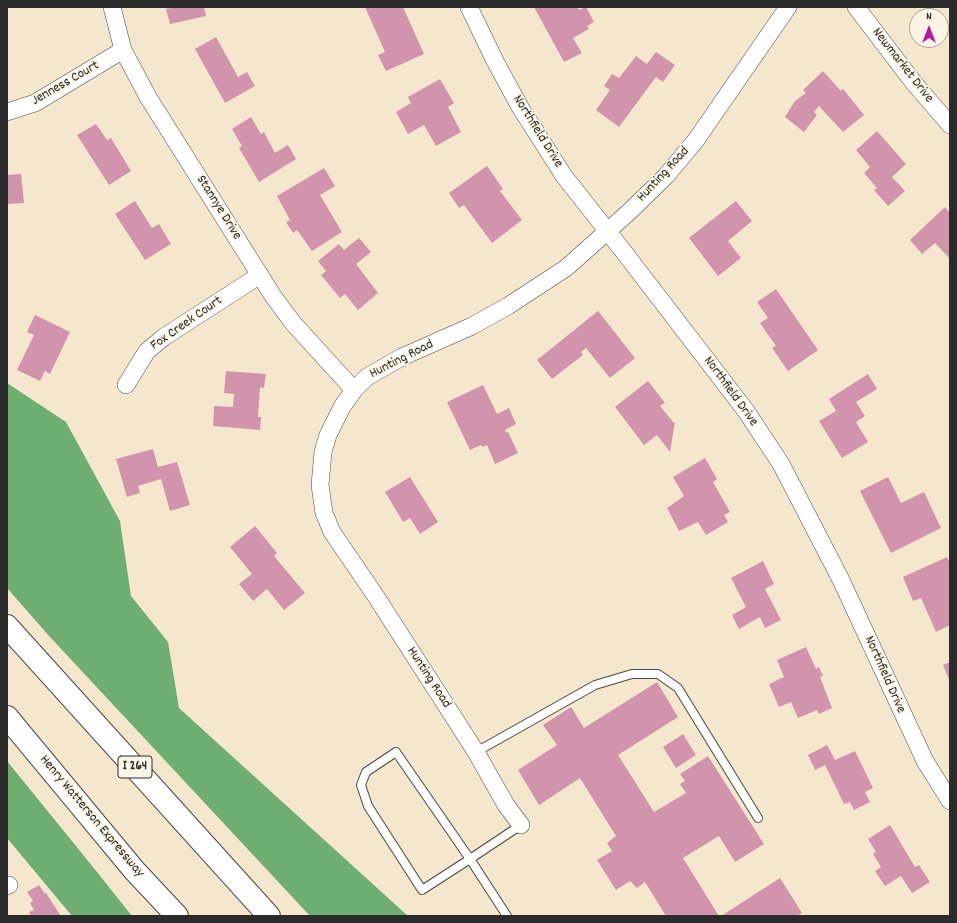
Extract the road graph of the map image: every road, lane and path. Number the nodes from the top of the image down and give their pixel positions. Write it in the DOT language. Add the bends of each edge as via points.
graph roads {
  1 [pos="112,7"];
  2 [pos="468,7"];
  3 [pos="788,7"];
  4 [pos="856,7"];
  5 [pos="123,50"];
  6 [pos="7,112"];
  7 [pos="950,125"];
  8 [pos="608,231"];
  9 [pos="260,275"];
  10 [pos="126,385"];
  11 [pos="354,390"];
  12 [pos="7,626"];
  13 [pos="7,717"];
  14 [pos="476,752"];
  15 [pos="950,801"];
  16 [pos="758,818"];
  17 [pos="521,825"];
  18 [pos="470,859"];
  19 [pos="134,870"];
  20 [pos="268,913"];
  21 [pos="166,916"];
  22 [pos="177,916"];
  23 [pos="507,916"];
  1 -- 5 [label="street, Stannye Drive"];
  2 -- 8 [label="street, Northfield Drive" via="520,107 564,176"];
  3 -- 8 [label="street, Hunting Road" via="696,140 666,176"];
  4 -- 7 [label="street, Newmarket Drive"];
  5 -- 6 [label="street, Jenness Court" via="35,103"];
  5 -- 9 [label="street, Stannye Drive" via="148,96"];
  8 -- 11 [label="street, Hunting Road" via="566,268 508,306 472,326 402,357 367,377"];
  8 -- 15 [label="street, Northfield Drive" via="746,411 780,464 841,580 922,754"];
  9 -- 10 [label="street, Fox Creek Court" via="164,338 147,352"];
  9 -- 11 [label="street, Stannye Drive" via="293,323"];
  11 -- 14 [label="street, Hunting Road" via="328,435 323,452 320,485 324,513 335,537"];
  12 -- 20 [label="highway, I 264"];
  13 -- 19 [label="highway, Henry Watterson Expressway"];
  14 -- 16 [label="lane" via="595,685 632,674 658,674 678,688"];
  14 -- 17 [label="street, Hunting Road" via="506,805"];
  17 -- 18 [label="lane"];
  18 -- 18 [label="lane" via="396,752 366,772 361,785 368,806 422,890"];
  18 -- 23 [label="lane"];
  19 -- 21 [label="highway"];
  19 -- 22 [label="highway, Henry Watterson Expressway"];
}
